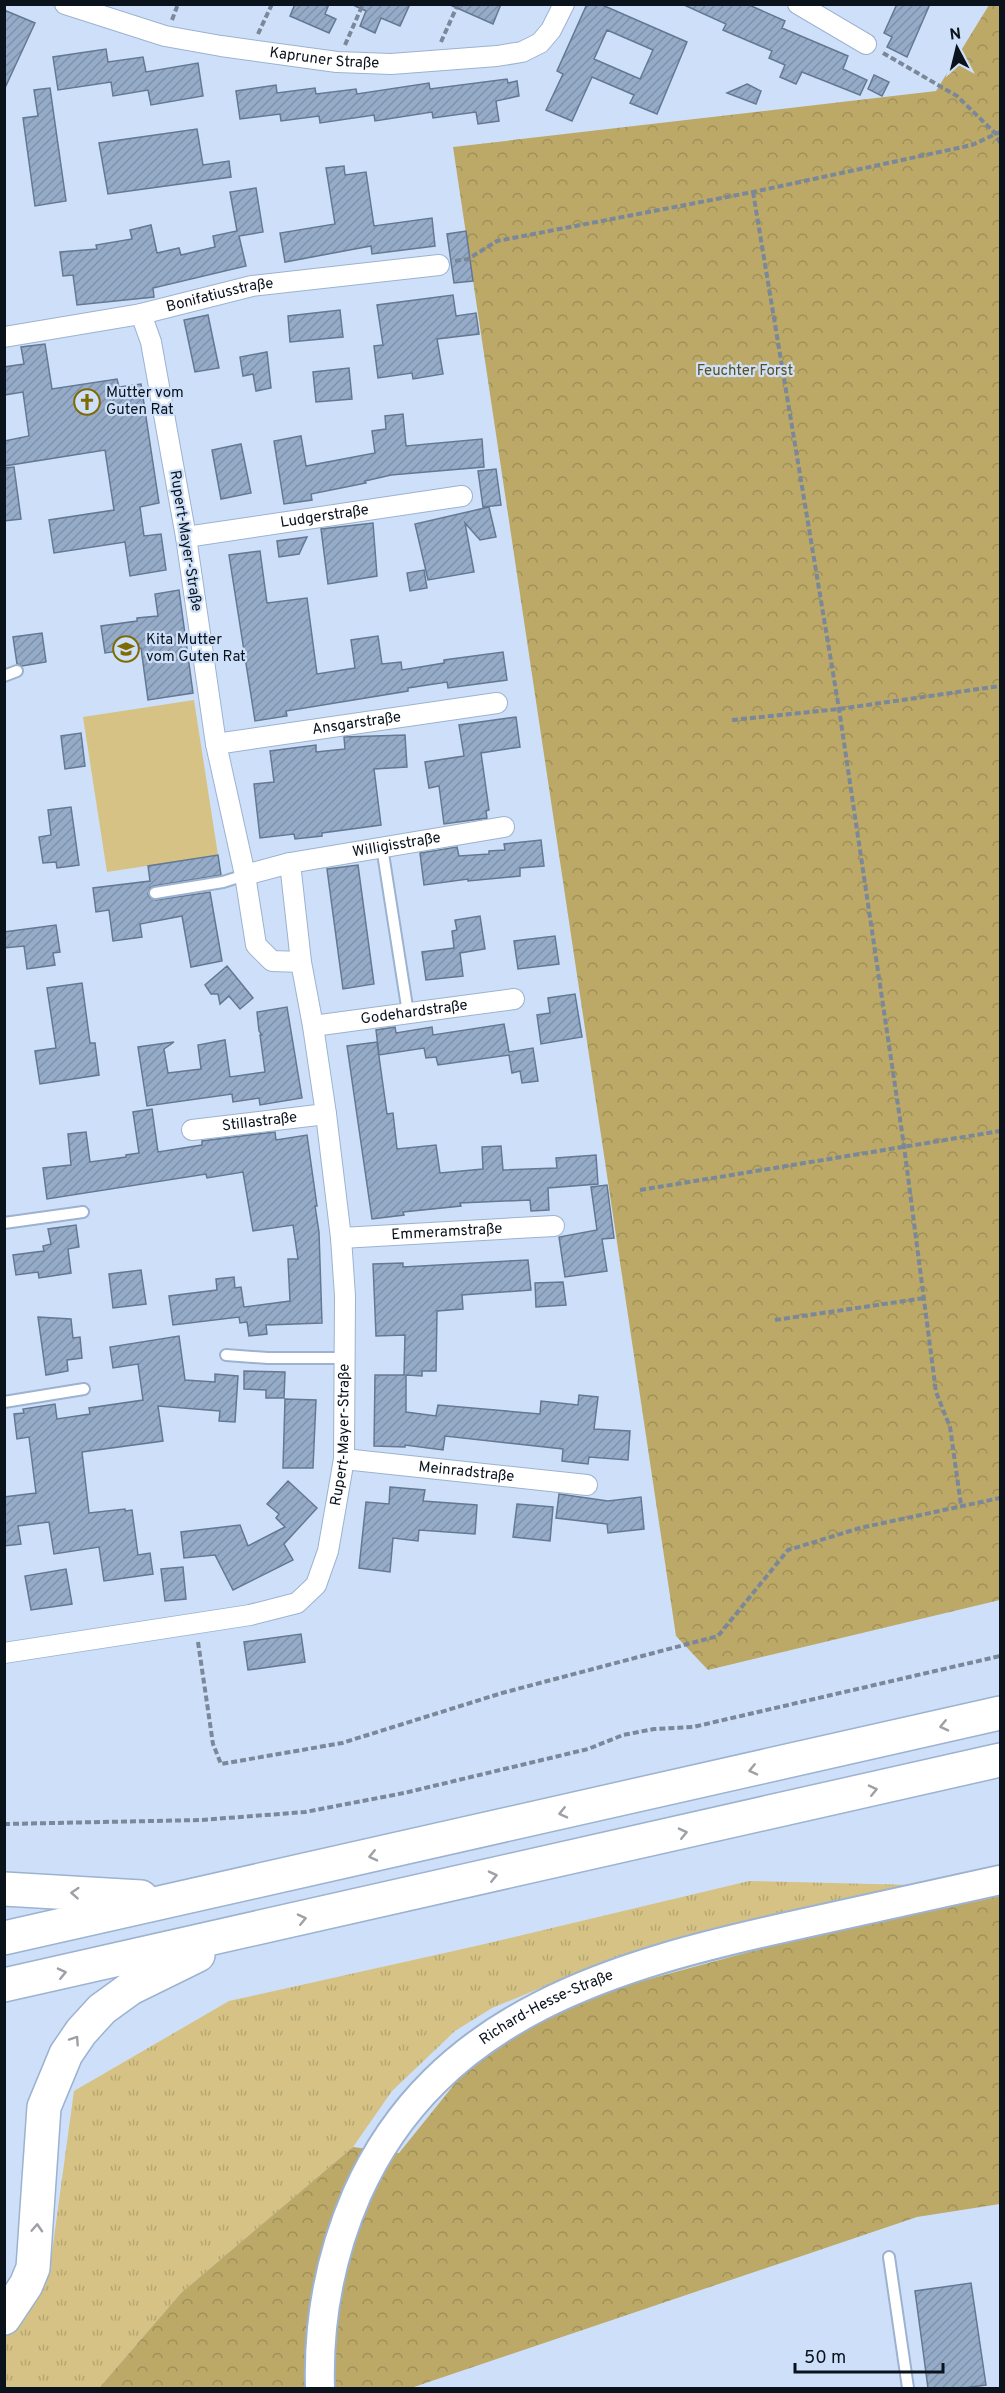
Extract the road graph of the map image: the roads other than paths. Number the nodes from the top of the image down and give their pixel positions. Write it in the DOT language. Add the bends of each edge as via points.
graph roads {
  1 [pos="65,4"];
  2 [pos="564,4"];
  3 [pos="798,4"];
  4 [pos="866,44"];
  5 [pos="439,265"];
  6 [pos="141,314"];
  7 [pos="4,337"];
  8 [pos="462,496"];
  9 [pos="186,537"];
  10 [pos="17,671"];
  11 [pos="4,676"];
  12 [pos="497,702"];
  13 [pos="216,744"];
  14 [pos="504,827"];
  15 [pos="382,847"];
  16 [pos="290,863"];
  17 [pos="245,875"];
  18 [pos="155,893"];
  19 [pos="301,962"];
  20 [pos="514,999"];
  21 [pos="408,1013"];
  22 [pos="313,1026"];
  23 [pos="326,1114"];
  24 [pos="192,1130"];
  25 [pos="83,1212"];
  26 [pos="4,1223"];
  27 [pos="554,1226"];
  28 [pos="341,1238"];
  29 [pos="226,1355"];
  30 [pos="346,1358"];
  31 [pos="84,1389"];
  32 [pos="4,1402"];
  33 [pos="344,1459"];
  34 [pos="587,1485"];
  35 [pos="4,1653"];
  36 [pos="1000,1713"];
  37 [pos="1000,1760"];
  38 [pos="1000,1880"];
  39 [pos="4,1889"];
  40 [pos="176,1900"];
  41 [pos="245,1931"];
  42 [pos="4,1938"];
  43 [pos="4,1985"];
  44 [pos="889,2257"];
  45 [pos="4,2318"];
  46 [pos="320,2388"];
  47 [pos="908,2388"];
  1 -- 2 [label="street, Kapruner Straße" via="165,36 337,62 391,64 522,52 540,44"];
  3 -- 4 [label="street"];
  5 -- 6 [label="street, Bonifatiusstraße" via="252,286"];
  6 -- 7 [label="street, Bonifatiusstraße"];
  6 -- 9 [label="street, Rupert-Mayer-Straße" via="151,342"];
  8 -- 9 [label="street, Ludgerstraße"];
  9 -- 13 [label="street, Rupert-Mayer-Straße"];
  10 -- 11 [label="lane"];
  12 -- 13 [label="street, Ansgarstraße"];
  13 -- 17 [label="street, Rupert-Mayer-Straße"];
  14 -- 15 [label="street, Willigisstraße"];
  15 -- 16 [label="street, Willigisstraße"];
  15 -- 21 [label="lane"];
  16 -- 17 [label="street"];
  16 -- 19 [label="street, Rupert-Mayer-Straße"];
  17 -- 18 [label="lane"];
  17 -- 19 [label="street, Rupert-Mayer-Straße" via="256,945 272,961"];
  19 -- 22 [label="street, Rupert-Mayer-Straße"];
  20 -- 21 [label="street, Godehardstraße"];
  21 -- 22 [label="street, Godehardstraße"];
  22 -- 23 [label="street, Rupert-Mayer-Straße"];
  23 -- 24 [label="street, Stillastraße"];
  23 -- 28 [label="street, Rupert-Mayer-Straße"];
  25 -- 26 [label="lane"];
  27 -- 28 [label="street, Emmeramstraße"];
  28 -- 30 [label="street, Rupert-Mayer-Straße"];
  29 -- 30 [label="lane"];
  30 -- 33 [label="street, Rupert-Mayer-Straße"];
  31 -- 32 [label="lane"];
  33 -- 34 [label="street, Meinradstraße"];
  33 -- 35 [label="street, Rupert-Mayer-Straße" via="328,1551 316,1585 297,1603 250,1615"];
  36 -- 40 [label="highway, one-way"];
  41 -- 37 [label="highway, one-way"];
  38 -- 46 [label="street, Richard-Hesse-Straße" via="731,1939 614,1972 531,2010 478,2044 407,2113 361,2185 331,2270 321,2329"];
  40 -- 39 [label="highway, one-way"];
  40 -- 42 [label="highway"];
  43 -- 41 [label="highway, one-way"];
  45 -- 41 [label="highway, one-way" via="33,2268 44,2107 66,2054 102,2009 131,1988"];
  44 -- 47 [label="lane"];
}
